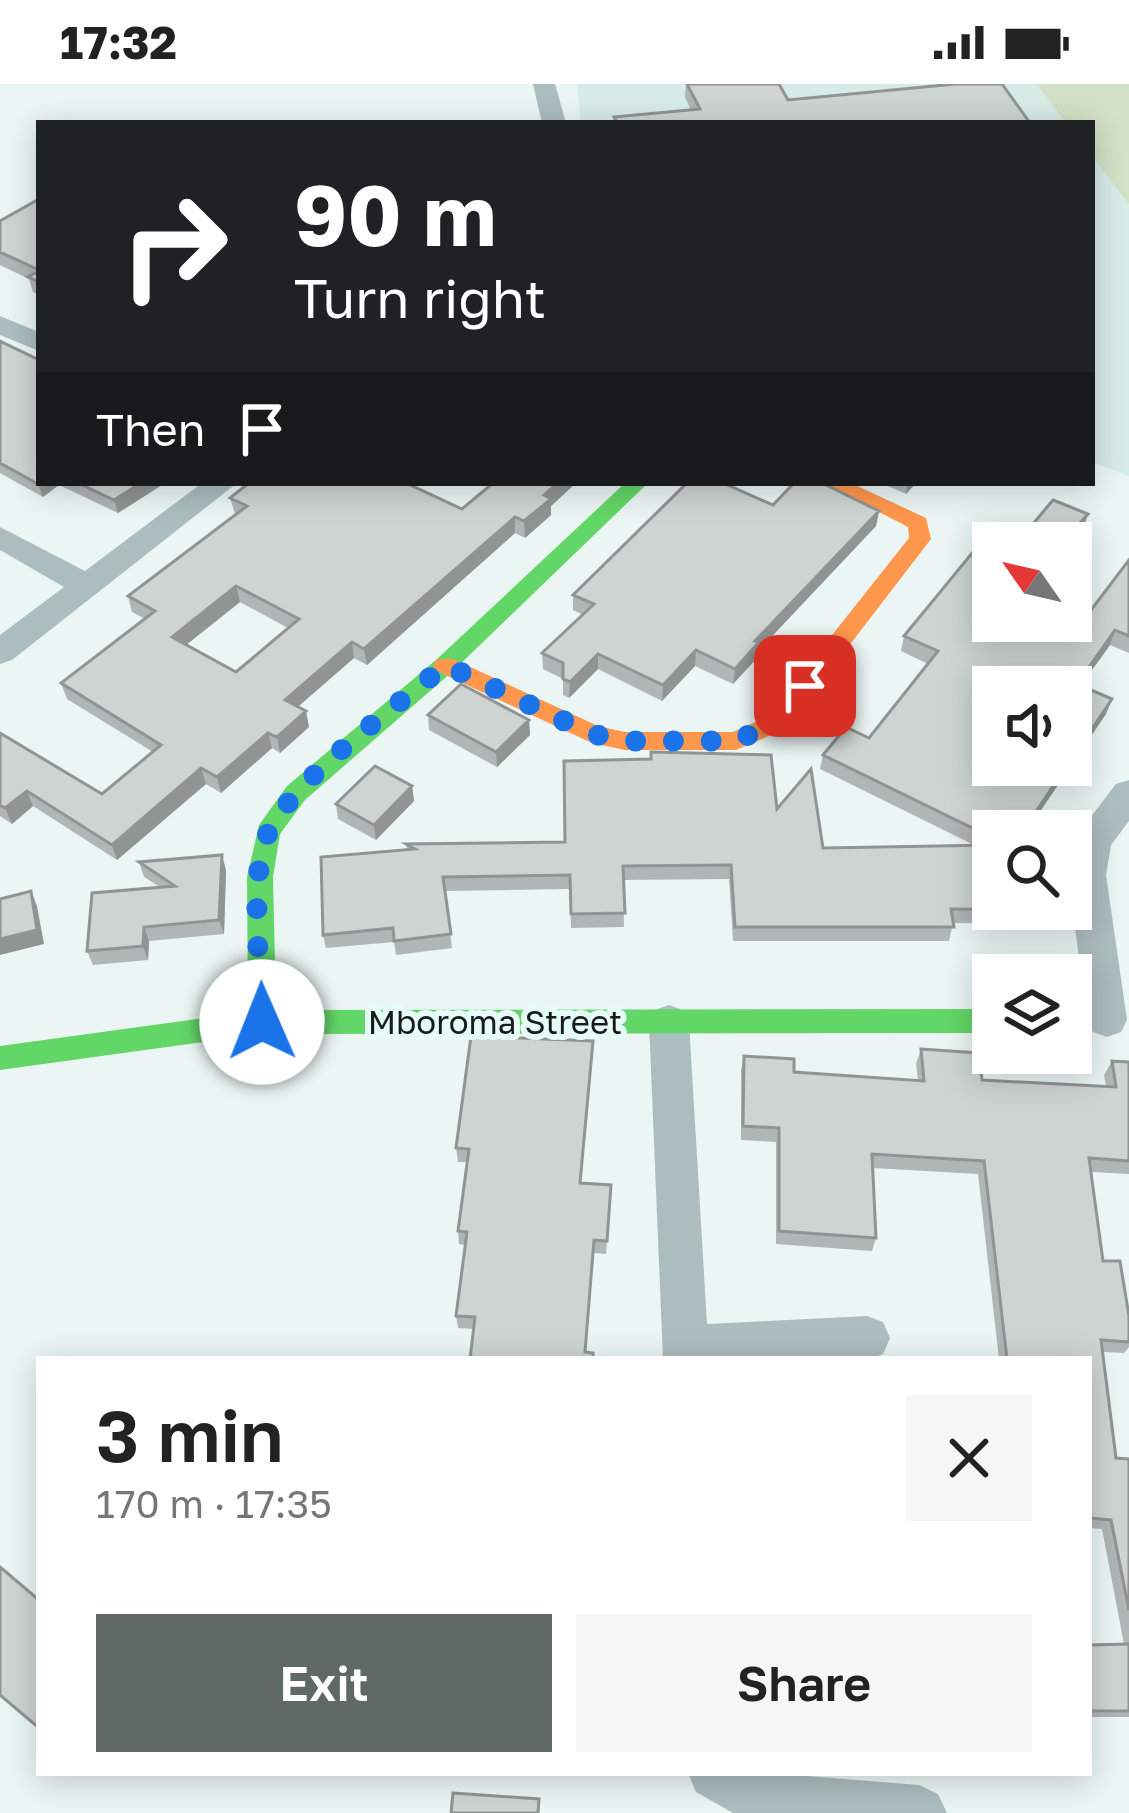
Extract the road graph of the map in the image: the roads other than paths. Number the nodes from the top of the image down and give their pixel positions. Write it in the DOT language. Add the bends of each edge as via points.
graph roads {
  1 [pos="544,84"];
  2 [pos="553,120"];
  3 [pos="0,324"];
  4 [pos="36,342"];
  5 [pos="218,486"];
  6 [pos="634,486"];
  7 [pos="841,486"];
  8 [pos="0,537"];
  9 [pos="88,586"];
  10 [pos="0,652"];
  11 [pos="445,665"];
  12 [pos="1129,794"];
  13 [pos="1102,1020"];
  14 [pos="972,1021"];
  15 [pos="262,1022"];
  16 [pos="669,1022"];
  17 [pos="0,1058"];
  18 [pos="868,1338"];
  19 [pos="686,1353"];
  20 [pos="720,1776"];
  21 [pos="919,1813"];
  1 -- 2 [label="street"];
  3 -- 4 [label="street"];
  5 -- 9 [label="street"];
  6 -- 11 [label="street"];
  7 -- 11 [label="street" via="918,523 920,539 776,722 736,741 592,734"];
  8 -- 9 [label="street"];
  9 -- 10 [label="street"];
  11 -- 15 [label="street" via="296,793 268,832 260,877"];
  12 -- 13 [label="street" via="1093,841 1087,875"];
  14 -- 16 [label="street, Mboroma Street"];
  15 -- 16 [label="street, Mboroma Street"];
  15 -- 17 [label="street, Mboroma Street"];
  16 -- 19 [label="street"];
  18 -- 19 [label="street"];
  20 -- 21 [label="street" via="765,1802"];
}
